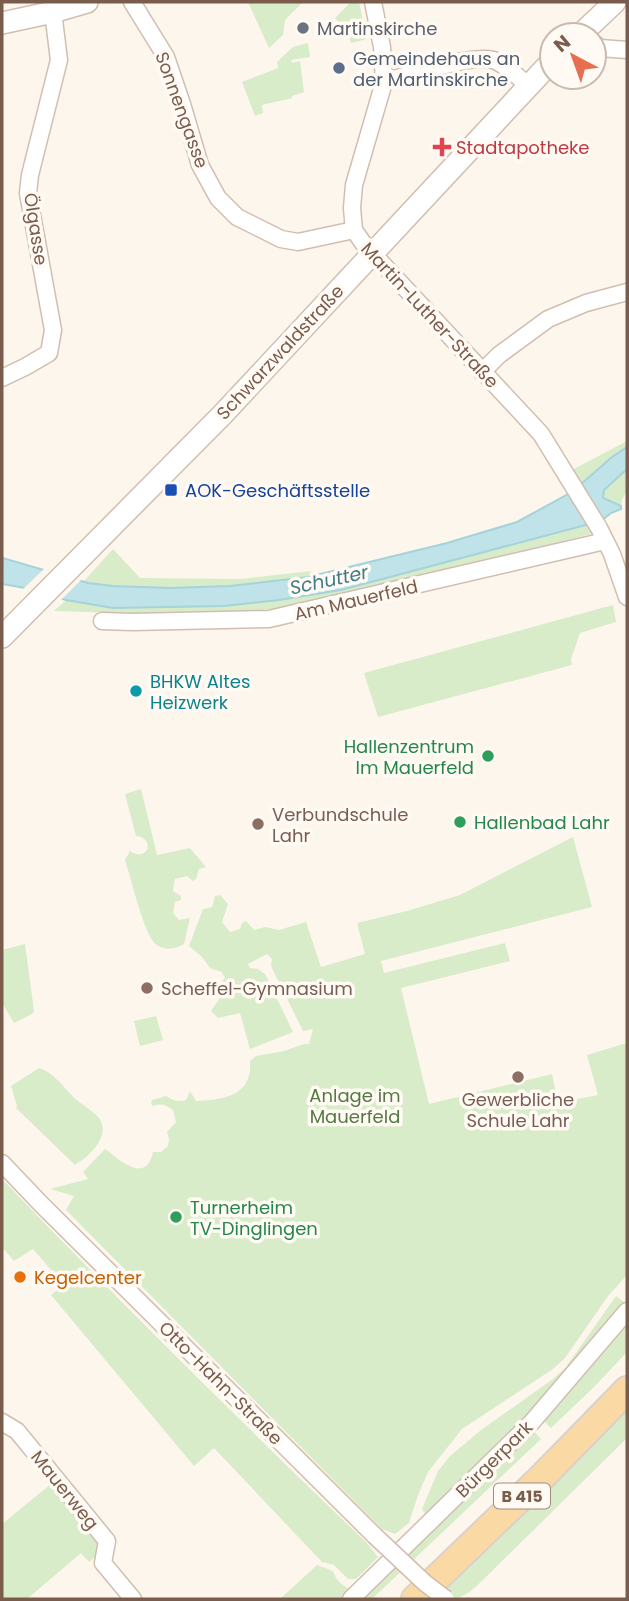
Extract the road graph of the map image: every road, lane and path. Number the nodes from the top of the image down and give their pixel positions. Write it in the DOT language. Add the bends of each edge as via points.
graph roads {
  1 [pos="87,2"];
  2 [pos="132,2"];
  3 [pos="373,2"];
  4 [pos="615,2"];
  5 [pos="53,12"];
  6 [pos="598,21"];
  7 [pos="2,23"];
  8 [pos="608,49"];
  9 [pos="627,50"];
  10 [pos="538,76"];
  11 [pos="384,82"];
  12 [pos="529,86"];
  13 [pos="354,230"];
  14 [pos="373,254"];
  15 [pos="627,292"];
  16 [pos="482,372"];
  17 [pos="2,378"];
  18 [pos="602,535"];
  19 [pos="627,597"];
  20 [pos="102,621"];
  21 [pos="2,637"];
  22 [pos="2,1163"];
  23 [pos="627,1311"];
  24 [pos="627,1390"];
  25 [pos="2,1422"];
  26 [pos="133,1599"];
  27 [pos="351,1599"];
  28 [pos="415,1599"];
  29 [pos="446,1599"];
  1 -- 5 [label="street"];
  2 -- 13 [label="street, Sonnengasse" via="166,57 200,165 218,198 237,217 281,240 298,242"];
  3 -- 11 [label="street, Martin-Luther-Straße"];
  4 -- 6 [label="street"];
  5 -- 7 [label="street"];
  5 -- 17 [label="street, Ölgasse" via="59,60 28,192 53,330 49,353"];
  8 -- 9 [label="street"];
  10 -- 12 [label="street, Schwarzwaldstraße"];
  11 -- 12 [label="street" via="470,59 493,60"];
  11 -- 13 [label="street, Martin-Luther-Straße" via="354,185"];
  12 -- 14 [label="street, Schwarzwaldstraße"];
  13 -- 14 [label="street, Martin-Luther-Straße"];
  14 -- 16 [label="street, Martin-Luther-Straße"];
  14 -- 21 [label="street, Schwarzwaldstraße" via="223,414"];
  15 -- 16 [label="street" via="548,319"];
  16 -- 18 [label="street, Martin-Luther-Straße" via="541,434"];
  18 -- 19 [label="street, Martin-Luther-Straße"];
  18 -- 20 [label="street, Am Mauerfeld" via="269,619"];
  22 -- 29 [label="street, Otto-Hahn-Straße, bridge" via="375,1536"];
  23 -- 27 [label="street, Bürgerpark" via="532,1422"];
  24 -- 28 [label="main road, B 415"];
  25 -- 26 [label="street, Mauerweg" via="17,1431 107,1541 103,1563"];
}
